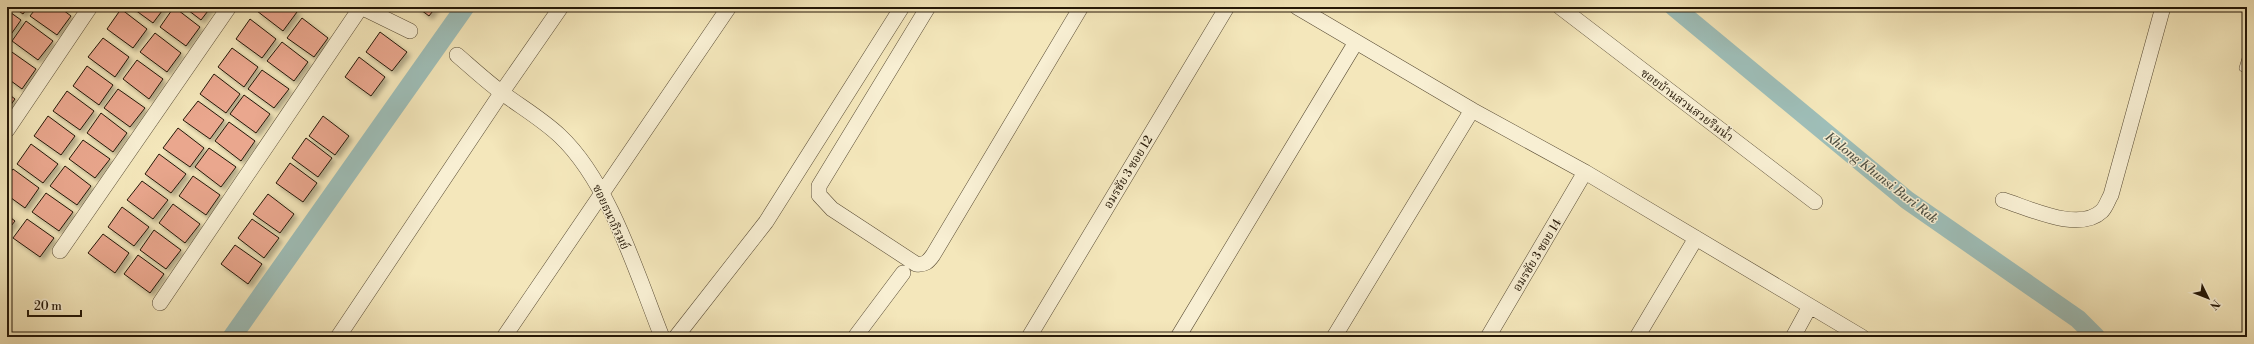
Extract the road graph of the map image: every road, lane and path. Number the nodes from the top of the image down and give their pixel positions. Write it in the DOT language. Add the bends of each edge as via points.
graph roads {
  1 [pos="90,7"];
  2 [pos="229,7"];
  3 [pos="361,7"];
  4 [pos="561,7"];
  5 [pos="729,7"];
  6 [pos="902,7"];
  7 [pos="928,7"];
  8 [pos="1081,7"];
  9 [pos="1226,7"];
  10 [pos="1297,7"];
  11 [pos="1560,7"];
  12 [pos="2163,7"];
  13 [pos="410,31"];
  14 [pos="1356,42"];
  15 [pos="457,55"];
  16 [pos="2247,55"];
  17 [pos="2243,68"];
  18 [pos="502,92"];
  19 [pos="1472,110"];
  20 [pos="7,130"];
  21 [pos="1585,172"];
  22 [pos="602,193"];
  23 [pos="2003,200"];
  24 [pos="1815,202"];
  25 [pos="1696,238"];
  26 [pos="60,251"];
  27 [pos="903,273"];
  28 [pos="160,303"];
  29 [pos="1810,306"];
  30 [pos="338,337"];
  31 [pos="504,337"];
  32 [pos="662,337"];
  33 [pos="676,337"];
  34 [pos="855,337"];
  35 [pos="1029,337"];
  36 [pos="1178,337"];
  37 [pos="1334,337"];
  38 [pos="1488,337"];
  39 [pos="1637,337"];
  40 [pos="1793,337"];
  41 [pos="1862,337"];
  1 -- 20 [label="street"];
  2 -- 26 [label="street"];
  3 -- 13 [label="street"];
  3 -- 28 [label="street"];
  4 -- 18 [label="street"];
  5 -- 22 [label="street"];
  6 -- 33 [label="street" via="766,222"];
  7 -- 8 [label="street" via="819,186 819,195 832,209 916,264 923,265 933,255"];
  9 -- 35 [label="street, อมรชัย 3 ซอย 12"];
  10 -- 14 [label="street"];
  11 -- 24 [label="street, ซอยบ้านสวนสวยริมน้ำ"];
  12 -- 23 [label="street" via="2111,195 2102,210 2082,220 2066,220"];
  14 -- 19 [label="street"];
  14 -- 36 [label="street"];
  15 -- 18 [label="street, ซอยธนาภิรมย์"];
  16 -- 17 [label="lane"];
  18 -- 22 [label="street, ซอยธนาภิรมย์" via="541,119 561,137"];
  18 -- 30 [label="street"];
  19 -- 21 [label="street"];
  19 -- 37 [label="street"];
  21 -- 25 [label="street"];
  21 -- 38 [label="street, อมรชัย 3 ซอย 14"];
  22 -- 31 [label="street"];
  22 -- 32 [label="street, ซอยธนาภิรมย์"];
  25 -- 29 [label="street"];
  25 -- 39 [label="street"];
  27 -- 34 [label="street"];
  29 -- 40 [label="street"];
  29 -- 41 [label="street"];
}
